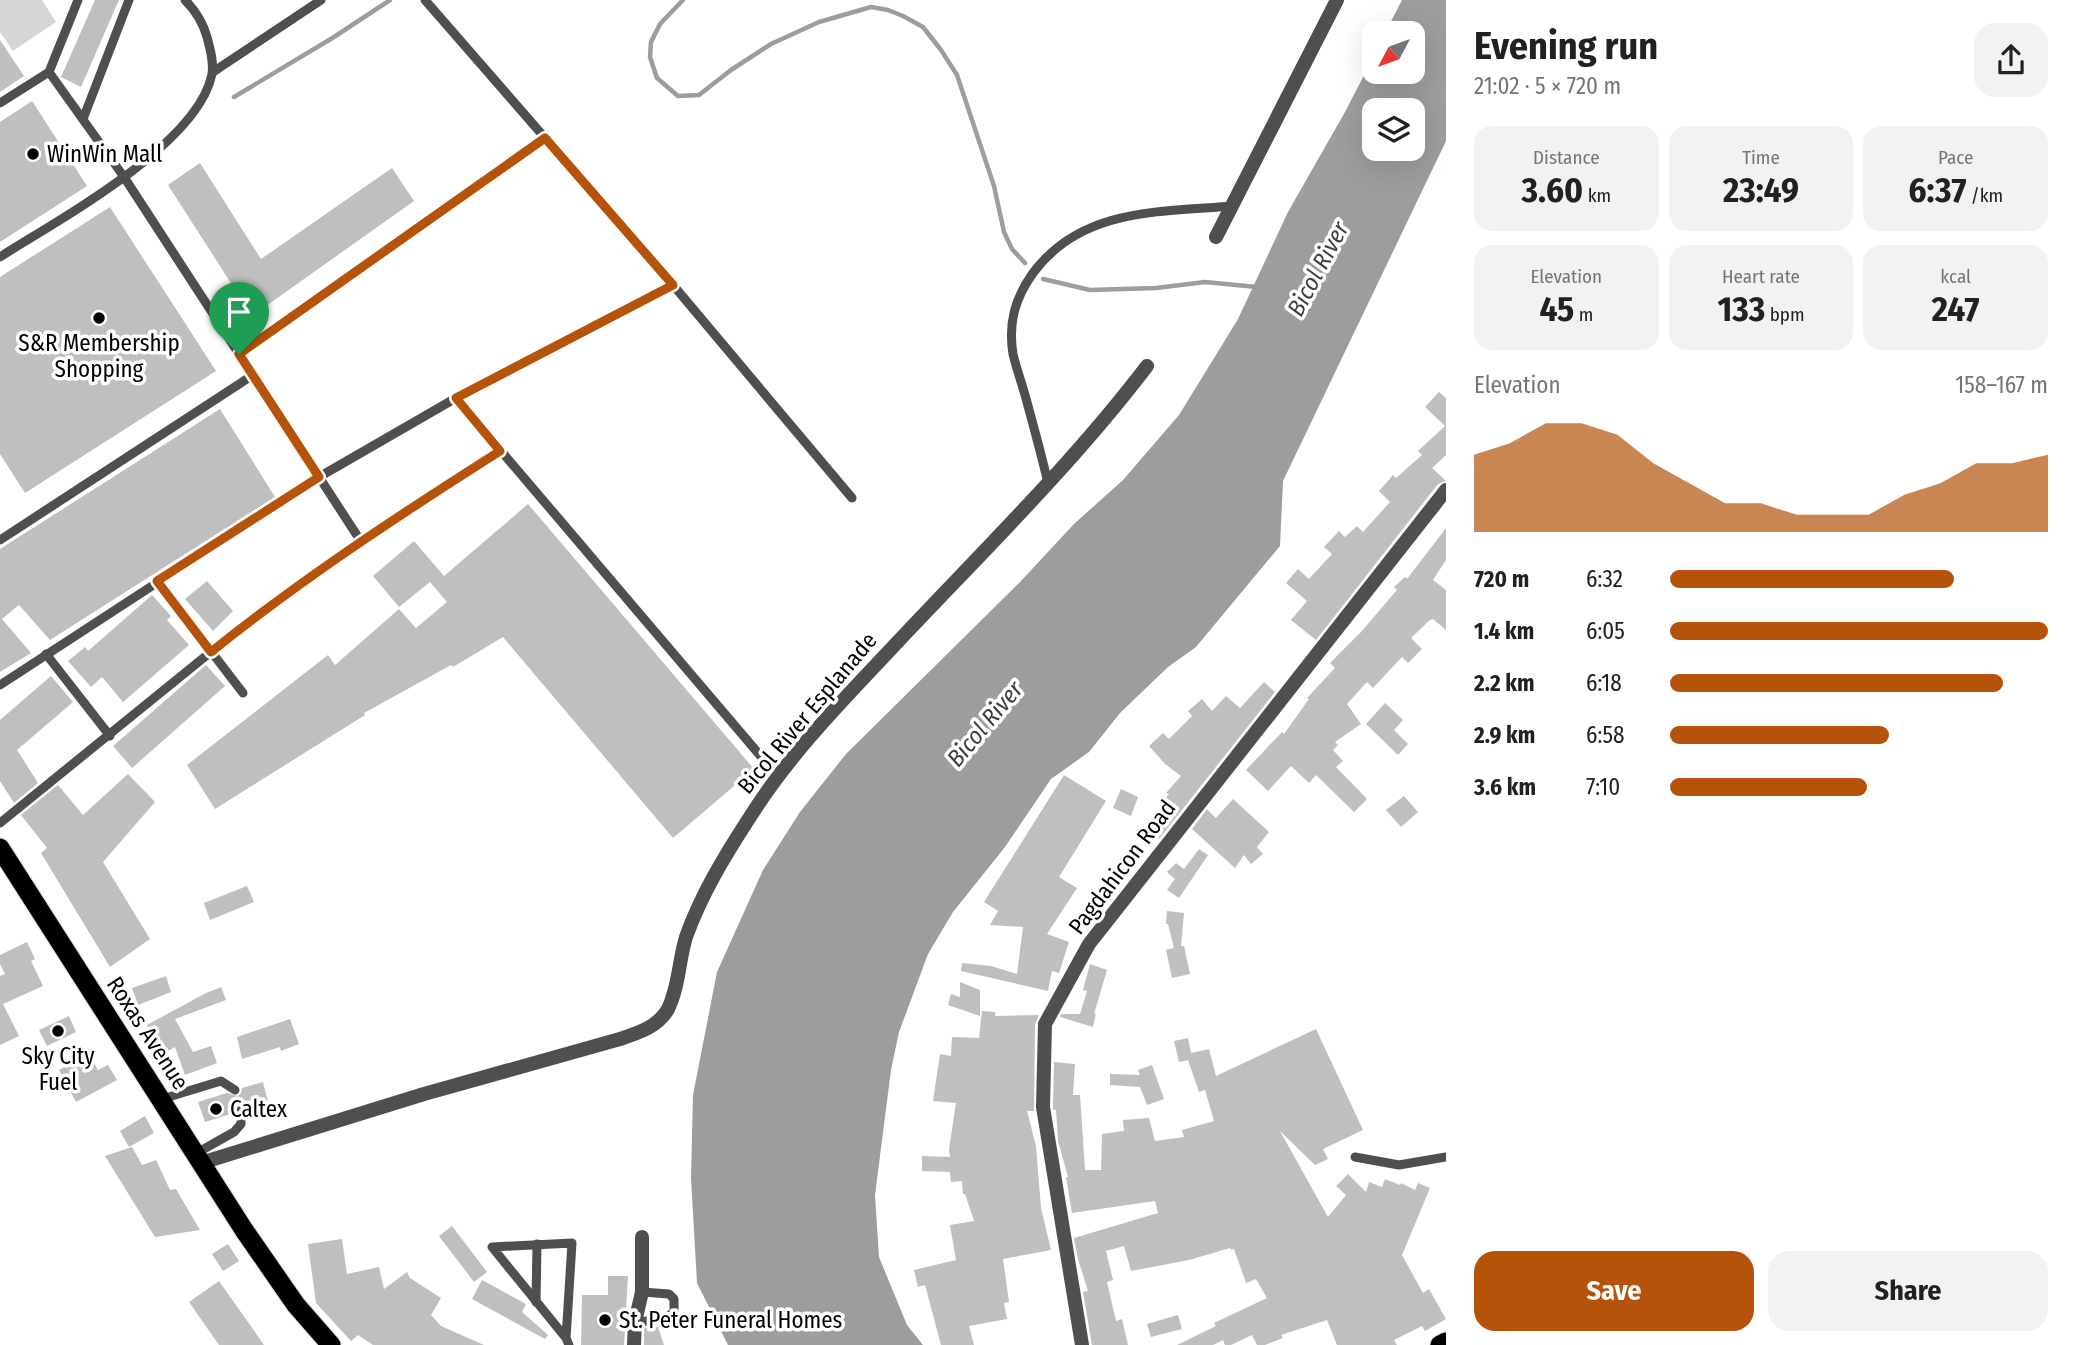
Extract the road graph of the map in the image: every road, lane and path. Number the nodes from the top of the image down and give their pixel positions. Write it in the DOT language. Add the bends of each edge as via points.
graph roads {
  1 [pos="129,0"];
  2 [pos="185,0"];
  3 [pos="321,0"];
  4 [pos="425,0"];
  5 [pos="1337,0"];
  6 [pos="76,1"];
  7 [pos="49,72"];
  8 [pos="213,72"];
  9 [pos="0,103"];
  10 [pos="83,119"];
  11 [pos="545,138"];
  12 [pos="124,177"];
  13 [pos="1233,206"];
  14 [pos="1216,237"];
  15 [pos="0,257"];
  16 [pos="673,285"];
  17 [pos="239,354"];
  18 [pos="1147,366"];
  19 [pos="253,375"];
  20 [pos="456,398"];
  21 [pos="500,451"];
  22 [pos="319,477"];
  23 [pos="1048,483"];
  24 [pos="1446,490"];
  25 [pos="852,498"];
  26 [pos="0,540"];
  27 [pos="360,540"];
  28 [pos="157,581"];
  29 [pos="211,652"];
  30 [pos="46,654"];
  31 [pos="0,685"];
  32 [pos="243,693"];
  33 [pos="110,736"];
  34 [pos="764,760"];
  35 [pos="0,823"];
  36 [pos="0,848"];
  37 [pos="234,1090"];
  38 [pos="161,1100"];
  39 [pos="241,1110"];
  40 [pos="1355,1157"];
  41 [pos="1446,1157"];
  42 [pos="198,1158"];
  43 [pos="642,1237"];
  44 [pos="537,1244"];
  45 [pos="642,1292"];
  46 [pos="536,1302"];
  47 [pos="635,1322"];
  48 [pos="568,1342"];
  49 [pos="1446,1342"];
  50 [pos="331,1345"];
  51 [pos="634,1345"];
  52 [pos="1082,1345"];
  53 [pos="1440,1345"];
  1 -- 10 [label="lane"];
  2 -- 8 [label="lane" via="204,26"];
  3 -- 8 [label="lane"];
  4 -- 11 [label="lane"];
  5 -- 13 [label="street"];
  6 -- 7 [label="lane"];
  7 -- 9 [label="lane"];
  7 -- 10 [label="lane"];
  8 -- 12 [label="lane" via="192,115"];
  10 -- 12 [label="lane"];
  11 -- 16 [label="lane"];
  11 -- 17 [label="lane"];
  12 -- 15 [label="lane"];
  12 -- 17 [label="lane"];
  13 -- 14 [label="street"];
  13 -- 23 [label="lane" via="1151,212 1101,223 1067,239 1047,255 1023,287 1014,307 1013,353"];
  16 -- 20 [label="lane"];
  16 -- 25 [label="lane"];
  17 -- 19 [label="lane"];
  18 -- 23 [label="street, Bicol River Esplanade"];
  19 -- 22 [label="lane"];
  19 -- 26 [label="lane"];
  20 -- 21 [label="lane"];
  20 -- 22 [label="lane"];
  21 -- 27 [label="lane"];
  21 -- 34 [label="lane"];
  22 -- 27 [label="lane"];
  22 -- 28 [label="lane"];
  23 -- 42 [label="street, Bicol River Esplanade" via="779,774 698,907 681,951 668,1009 658,1021 620,1039"];
  24 -- 52 [label="street, Pagdahicon Road" via="1089,944 1045,1024 1043,1107"];
  27 -- 29 [label="lane"];
  28 -- 29 [label="lane"];
  28 -- 30 [label="lane"];
  29 -- 32 [label="lane"];
  29 -- 33 [label="lane"];
  30 -- 31 [label="lane"];
  30 -- 33 [label="lane"];
  33 -- 35 [label="lane"];
  36 -- 38 [label="highway, Roxas Avenue"];
  37 -- 38 [label="lane" via="220,1081"];
  38 -- 42 [label="highway, Roxas Avenue"];
  39 -- 42 [label="lane" via="242,1124"];
  40 -- 41 [label="lane" via="1399,1165"];
  42 -- 50 [label="highway, Roxas Avenue" via="296,1306"];
  43 -- 45 [label="street"];
  44 -- 46 [label="lane"];
  44 -- 46 [label="lane" via="492,1247"];
  44 -- 48 [label="lane" via="572,1243"];
  45 -- 47 [label="street"];
  45 -- 47 [label="lane" via="669,1294 674,1298 674,1311 663,1320"];
  46 -- 48 [label="lane"];
  47 -- 51 [label="street"];
  49 -- 53 [label="highway"];
}
